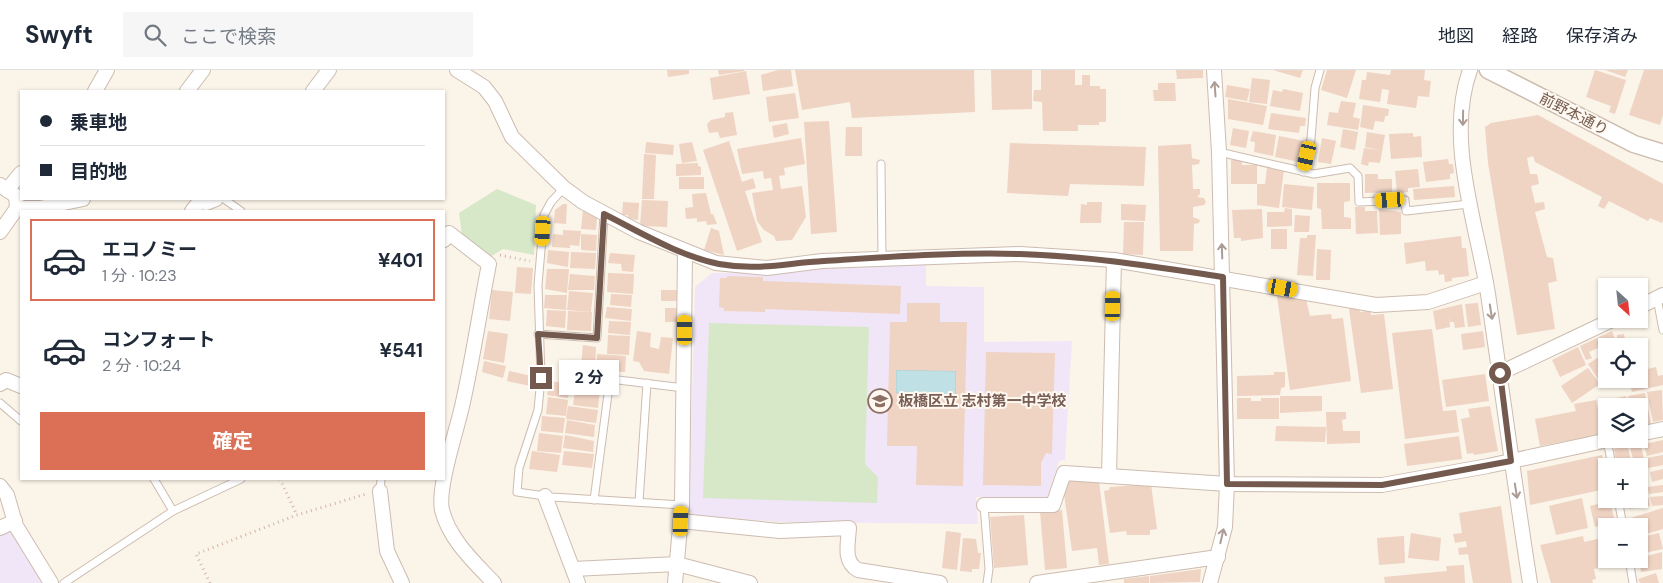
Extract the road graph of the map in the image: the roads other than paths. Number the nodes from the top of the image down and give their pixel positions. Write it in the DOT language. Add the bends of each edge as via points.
graph roads {
  1 [pos="107,70"];
  2 [pos="203,70"];
  3 [pos="329,70"];
  4 [pos="457,70"];
  5 [pos="1214,70"];
  6 [pos="1320,70"];
  7 [pos="1470,70"];
  8 [pos="1488,70"];
  9 [pos="96,90"];
  10 [pos="188,90"];
  11 [pos="317,90"];
  12 [pos="1219,152"];
  13 [pos="1663,153"];
  14 [pos="881,164"];
  15 [pos="1303,172"];
  16 [pos="20,174"];
  17 [pos="3,188"];
  18 [pos="564,188"];
  19 [pos="81,200"];
  20 [pos="214,200"];
  21 [pos="225,200"];
  22 [pos="197,204"];
  23 [pos="1469,204"];
  24 [pos="24,209"];
  25 [pos="240,210"];
  26 [pos="20,213"];
  27 [pos="604,214"];
  28 [pos="0,232"];
  29 [pos="445,239"];
  30 [pos="685,252"];
  31 [pos="882,258"];
  32 [pos="1114,260"];
  33 [pos="1223,277"];
  34 [pos="1486,283"];
  35 [pos="1660,297"];
  36 [pos="1648,303"];
  37 [pos="1598,327"];
  38 [pos="1663,330"];
  39 [pos="538,334"];
  40 [pos="1500,373"];
  41 [pos="647,383"];
  42 [pos="0,384"];
  43 [pos="20,386"];
  44 [pos="684,388"];
  45 [pos="0,403"];
  46 [pos="20,420"];
  47 [pos="1663,429"];
  48 [pos="1648,432"];
  49 [pos="1598,442"];
  50 [pos="1511,461"];
  51 [pos="1109,476"];
  52 [pos="155,480"];
  53 [pos="239,480"];
  54 [pos="1227,484"];
  55 [pos="381,485"];
  56 [pos="0,486"];
  57 [pos="545,496"];
  58 [pos="594,500"];
  59 [pos="639,502"];
  60 [pos="682,505"];
  61 [pos="984,505"];
  62 [pos="173,511"];
  63 [pos="15,520"];
  64 [pos="681,521"];
  65 [pos="0,528"];
  66 [pos="1218,557"];
  67 [pos="677,564"];
  68 [pos="1630,568"];
  69 [pos="573,569"];
  70 [pos="51,583"];
  71 [pos="64,583"];
  72 [pos="402,583"];
  73 [pos="494,583"];
  74 [pos="578,583"];
  75 [pos="675,583"];
  76 [pos="750,583"];
  77 [pos="940,583"];
  78 [pos="987,583"];
  79 [pos="1037,583"];
  80 [pos="1210,583"];
  81 [pos="1530,583"];
  82 [pos="1633,583"];
  1 -- 9 [label="street"];
  2 -- 10 [label="street"];
  3 -- 11 [label="street"];
  4 -- 18 [label="street" via="484,87 495,100 512,137"];
  12 -- 5 [label="street, one-way"];
  6 -- 15 [label="lane" via="1314,88 1311,140"];
  7 -- 23 [label="street, one-way" via="1464,90 1462,141"];
  8 -- 13 [label="street, 前野本通り" via="1634,144"];
  12 -- 15 [label="lane"];
  33 -- 12 [label="street, one-way"];
  14 -- 31 [label="lane"];
  15 -- 23 [label="lane" via="1314,174 1350,168 1358,176 1359,202 1405,200 1406,211"];
  16 -- 17 [label="street"];
  17 -- 24 [label="street" via="16,196"];
  18 -- 27 [label="street"];
  18 -- 39 [label="lane" via="544,215"];
  19 -- 24 [label="street"];
  20 -- 22 [label="street"];
  21 -- 25 [label="lane"];
  23 -- 34 [label="street"];
  26 -- 28 [label="street"];
  27 -- 30 [label="street"];
  27 -- 39 [label="lane" via="597,338"];
  29 -- 73 [label="street" via="449,233 489,264 464,400 443,489 442,508 449,529"];
  30 -- 31 [label="street" via="716,263 767,268"];
  30 -- 44 [label="street"];
  31 -- 32 [label="street" via="1020,254"];
  32 -- 33 [label="street"];
  32 -- 51 [label="street"];
  33 -- 34 [label="street" via="1376,305 1428,302"];
  33 -- 54 [label="street"];
  34 -- 40 [label="street, one-way"];
  35 -- 36 [label="street"];
  35 -- 38 [label="lane"];
  37 -- 40 [label="street"];
  39 -- 57 [label="lane" via="541,378 538,410 519,468 516,492"];
  40 -- 50 [label="street"];
  41 -- 44 [label="lane"];
  41 -- 58 [label="lane" via="610,379"];
  41 -- 59 [label="lane"];
  42 -- 43 [label="street" via="6,380"];
  44 -- 60 [label="street"];
  45 -- 46 [label="lane"];
  47 -- 48 [label="street"];
  49 -- 50 [label="street"];
  50 -- 54 [label="street" via="1382,485"];
  50 -- 81 [label="street, one-way"];
  51 -- 54 [label="street"];
  51 -- 61 [label="street" via="1064,473 1053,504"];
  52 -- 62 [label="lane"];
  53 -- 62 [label="lane"];
  66 -- 54 [label="street, one-way" via="1225,527"];
  55 -- 72 [label="street" via="387,551"];
  56 -- 63 [label="street" via="7,495"];
  57 -- 58 [label="lane"];
  57 -- 69 [label="street"];
  58 -- 59 [label="lane"];
  59 -- 60 [label="lane"];
  60 -- 64 [label="street"];
  61 -- 78 [label="lane"];
  62 -- 71 [label="lane"];
  63 -- 65 [label="street"];
  63 -- 70 [label="street"];
  64 -- 67 [label="street"];
  64 -- 77 [label="street" via="780,531 849,528 850,566"];
  66 -- 79 [label="street"];
  66 -- 80 [label="street"];
  67 -- 69 [label="street"];
  67 -- 75 [label="street"];
  67 -- 76 [label="street"];
  68 -- 82 [label="lane"];
  69 -- 74 [label="street"];
}
